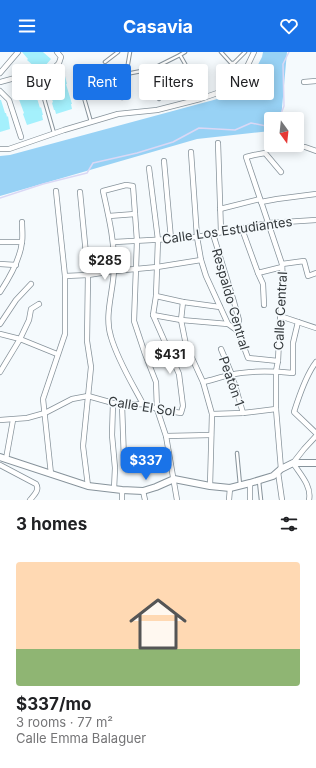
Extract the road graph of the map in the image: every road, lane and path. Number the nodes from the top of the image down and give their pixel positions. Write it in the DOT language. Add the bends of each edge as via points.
graph roads {
  1 [pos="18,52"];
  2 [pos="57,52"];
  3 [pos="118,52"];
  4 [pos="130,52"];
  5 [pos="184,52"];
  6 [pos="221,52"];
  7 [pos="245,52"];
  8 [pos="254,52"];
  9 [pos="180,55"];
  10 [pos="105,62"];
  11 [pos="128,64"];
  12 [pos="162,64"];
  13 [pos="185,64"];
  14 [pos="0,74"];
  15 [pos="316,81"];
  16 [pos="0,82"];
  17 [pos="304,82"];
  18 [pos="0,91"];
  19 [pos="44,100"];
  20 [pos="85,100"];
  21 [pos="91,122"];
  22 [pos="54,134"];
  23 [pos="21,137"];
  24 [pos="218,143"];
  25 [pos="305,147"];
  26 [pos="0,149"];
  27 [pos="191,152"];
  28 [pos="316,152"];
  29 [pos="164,161"];
  30 [pos="149,168"];
  31 [pos="281,172"];
  32 [pos="56,191"];
  33 [pos="80,192"];
  34 [pos="316,194"];
  35 [pos="261,201"];
  36 [pos="220,209"];
  37 [pos="135,214"];
  38 [pos="109,216"];
  39 [pos="316,220"];
  40 [pos="22,222"];
  41 [pos="269,224"];
  42 [pos="242,229"];
  43 [pos="221,232"];
  44 [pos="213,234"];
  45 [pos="197,237"];
  46 [pos="171,239"];
  47 [pos="158,240"];
  48 [pos="137,241"];
  49 [pos="0,242"];
  50 [pos="22,242"];
  51 [pos="114,242"];
  52 [pos="201,260"];
  53 [pos="0,264"];
  54 [pos="16,265"];
  55 [pos="282,266"];
  56 [pos="158,267"];
  57 [pos="136,269"];
  58 [pos="114,271"];
  59 [pos="258,273"];
  60 [pos="316,273"];
  61 [pos="88,275"];
  62 [pos="66,276"];
  63 [pos="31,284"];
  64 [pos="0,292"];
  65 [pos="156,296"];
  66 [pos="183,302"];
  67 [pos="39,304"];
  68 [pos="264,305"];
  69 [pos="220,307"];
  70 [pos="153,315"];
  71 [pos="280,316"];
  72 [pos="181,320"];
  73 [pos="298,322"];
  74 [pos="0,324"];
  75 [pos="228,324"];
  76 [pos="316,328"];
  77 [pos="238,331"];
  78 [pos="0,334"];
  79 [pos="20,339"];
  80 [pos="221,349"];
  81 [pos="58,354"];
  82 [pos="278,361"];
  83 [pos="316,362"];
  84 [pos="2,364"];
  85 [pos="276,371"];
  86 [pos="0,372"];
  87 [pos="232,375"];
  88 [pos="203,382"];
  89 [pos="88,396"];
  90 [pos="113,403"];
  91 [pos="143,404"];
  92 [pos="122,405"];
  93 [pos="156,409"];
  94 [pos="276,409"];
  95 [pos="45,413"];
  96 [pos="243,413"];
  97 [pos="212,414"];
  98 [pos="0,420"];
  99 [pos="13,420"];
  100 [pos="211,434"];
  101 [pos="316,435"];
  102 [pos="166,436"];
  103 [pos="237,453"];
  104 [pos="2,458"];
  105 [pos="124,460"];
  106 [pos="293,463"];
  107 [pos="316,463"];
  108 [pos="0,465"];
  109 [pos="280,471"];
  110 [pos="51,474"];
  111 [pos="174,479"];
  112 [pos="259,481"];
  113 [pos="250,484"];
  114 [pos="88,486"];
  115 [pos="210,486"];
  116 [pos="240,486"];
  117 [pos="230,488"];
  118 [pos="114,489"];
  119 [pos="122,490"];
  120 [pos="144,491"];
  121 [pos="30,500"];
  122 [pos="122,500"];
  123 [pos="145,500"];
  124 [pos="177,500"];
  125 [pos="229,500"];
  126 [pos="250,500"];
  127 [pos="261,500"];
  128 [pos="282,500"];
  129 [pos="309,500"];
  1 -- 14 [label="street"];
  2 -- 16 [label="street" via="60,57 55,67"];
  3 -- 10 [label="lane"];
  4 -- 11 [label="lane"];
  5 -- 9 [label="lane"];
  6 -- 7 [label="lane" via="234,63"];
  8 -- 21 [label="street" via="245,71 229,88 200,99 157,110 118,114"];
  9 -- 12 [label="lane"];
  9 -- 13 [label="lane"];
  15 -- 17 [label="street"];
  18 -- 23 [label="street" via="9,100"];
  19 -- 22 [label="lane"];
  20 -- 21 [label="lane"];
  21 -- 22 [label="street"];
  22 -- 26 [label="street"];
  24 -- 36 [label="street"];
  25 -- 28 [label="street"];
  27 -- 45 [label="street"];
  29 -- 46 [label="street"];
  30 -- 47 [label="street"];
  31 -- 35 [label="street, Calle Central" via="265,153 246,157"];
  32 -- 62 [label="street"];
  33 -- 61 [label="street"];
  34 -- 35 [label="street"];
  35 -- 36 [label="street"];
  35 -- 41 [label="street, Calle Central"];
  36 -- 43 [label="street"];
  37 -- 38 [label="street"];
  37 -- 38 [label="street" via="133,186 126,185 104,191"];
  37 -- 48 [label="street"];
  38 -- 51 [label="street"];
  39 -- 41 [label="street, Calle Los Estudiantes"];
  40 -- 50 [label="street"];
  41 -- 42 [label="street, Calle Los Estudiantes"];
  41 -- 55 [label="street, Calle Central"];
  42 -- 43 [label="street, Calle Los Estudiantes"];
  42 -- 59 [label="street"];
  43 -- 44 [label="street, Calle Los Estudiantes"];
  44 -- 45 [label="street, Calle Los Estudiantes"];
  44 -- 77 [label="street, Respaldo Central" via="239,320"];
  45 -- 46 [label="street, Calle Los Estudiantes"];
  45 -- 52 [label="street"];
  46 -- 47 [label="street, Calle Los Estudiantes"];
  47 -- 48 [label="street, Calle Los Estudiantes"];
  47 -- 56 [label="street"];
  48 -- 51 [label="street, Calle Los Estudiantes"];
  48 -- 57 [label="street"];
  49 -- 50 [label="street"];
  50 -- 54 [label="street"];
  51 -- 58 [label="street"];
  52 -- 56 [label="street"];
  52 -- 69 [label="street"];
  53 -- 54 [label="street"];
  54 -- 64 [label="street"];
  55 -- 59 [label="street"];
  55 -- 60 [label="street" via="304,261 308,276"];
  55 -- 71 [label="street, Calle Central"];
  56 -- 57 [label="street"];
  56 -- 65 [label="street"];
  57 -- 58 [label="street"];
  57 -- 93 [label="street" via="134,321 156,382"];
  58 -- 61 [label="street"];
  58 -- 91 [label="street" via="108,320 111,337"];
  59 -- 68 [label="street" via="263,284"];
  61 -- 62 [label="street"];
  61 -- 89 [label="street" via="87,341 91,367"];
  62 -- 81 [label="street" via="65,334"];
  63 -- 74 [label="street" via="16,300"];
  65 -- 66 [label="street"];
  65 -- 70 [label="street"];
  66 -- 69 [label="street"];
  66 -- 72 [label="street"];
  67 -- 79 [label="street" via="31,309"];
  69 -- 75 [label="street"];
  70 -- 72 [label="street"];
  70 -- 93 [label="street, Calle El Sol" via="179,374 183,406 181,413"];
  71 -- 73 [label="street"];
  71 -- 82 [label="street, Calle Central"];
  72 -- 75 [label="street"];
  72 -- 88 [label="street" via="186,345"];
  73 -- 76 [label="street"];
  73 -- 85 [label="street" via="293,343 293,373"];
  75 -- 77 [label="street"];
  77 -- 82 [label="street, Respaldo Central" via="248,358"];
  78 -- 79 [label="street"];
  79 -- 81 [label="street"];
  79 -- 84 [label="street"];
  80 -- 87 [label="street, Peatón 1"];
  81 -- 95 [label="street" via="43,399"];
  82 -- 85 [label="street, Calle Central"];
  83 -- 101 [label="street" via="308,375 294,412"];
  84 -- 86 [label="street"];
  85 -- 87 [label="street"];
  85 -- 94 [label="street, Calle Central"];
  87 -- 88 [label="street"];
  87 -- 96 [label="street, Peatón 1"];
  88 -- 97 [label="street"];
  89 -- 90 [label="street, Calle El Sol"];
  89 -- 95 [label="street" via="72,400"];
  89 -- 114 [label="street" via="83,446"];
  90 -- 92 [label="street, Calle El Sol"];
  90 -- 118 [label="street"];
  91 -- 92 [label="street, Calle El Sol"];
  91 -- 93 [label="street, Calle El Sol"];
  92 -- 105 [label="street"];
  93 -- 102 [label="street"];
  94 -- 96 [label="street"];
  94 -- 109 [label="street, Calle Central"];
  95 -- 99 [label="street"];
  95 -- 110 [label="street"];
  96 -- 97 [label="street"];
  97 -- 100 [label="street"];
  98 -- 99 [label="street"];
  99 -- 104 [label="street"];
  100 -- 102 [label="street"];
  100 -- 115 [label="street"];
  101 -- 106 [label="street"];
  102 -- 111 [label="street"];
  103 -- 116 [label="lane"];
  104 -- 110 [label="street"];
  106 -- 107 [label="street"];
  106 -- 109 [label="street"];
  106 -- 129 [label="street" via="308,485"];
  108 -- 121 [label="street" via="36,484 38,490"];
  109 -- 112 [label="street"];
  109 -- 128 [label="street, Calle Central"];
  110 -- 114 [label="street"];
  111 -- 115 [label="street"];
  111 -- 120 [label="street"];
  111 -- 124 [label="street"];
  112 -- 113 [label="street"];
  112 -- 127 [label="lane"];
  113 -- 116 [label="street"];
  113 -- 126 [label="street"];
  114 -- 118 [label="street"];
  115 -- 117 [label="street"];
  116 -- 117 [label="street"];
  117 -- 125 [label="street"];
  118 -- 119 [label="street"];
  119 -- 120 [label="street"];
  119 -- 122 [label="street"];
  120 -- 123 [label="street"];
}
